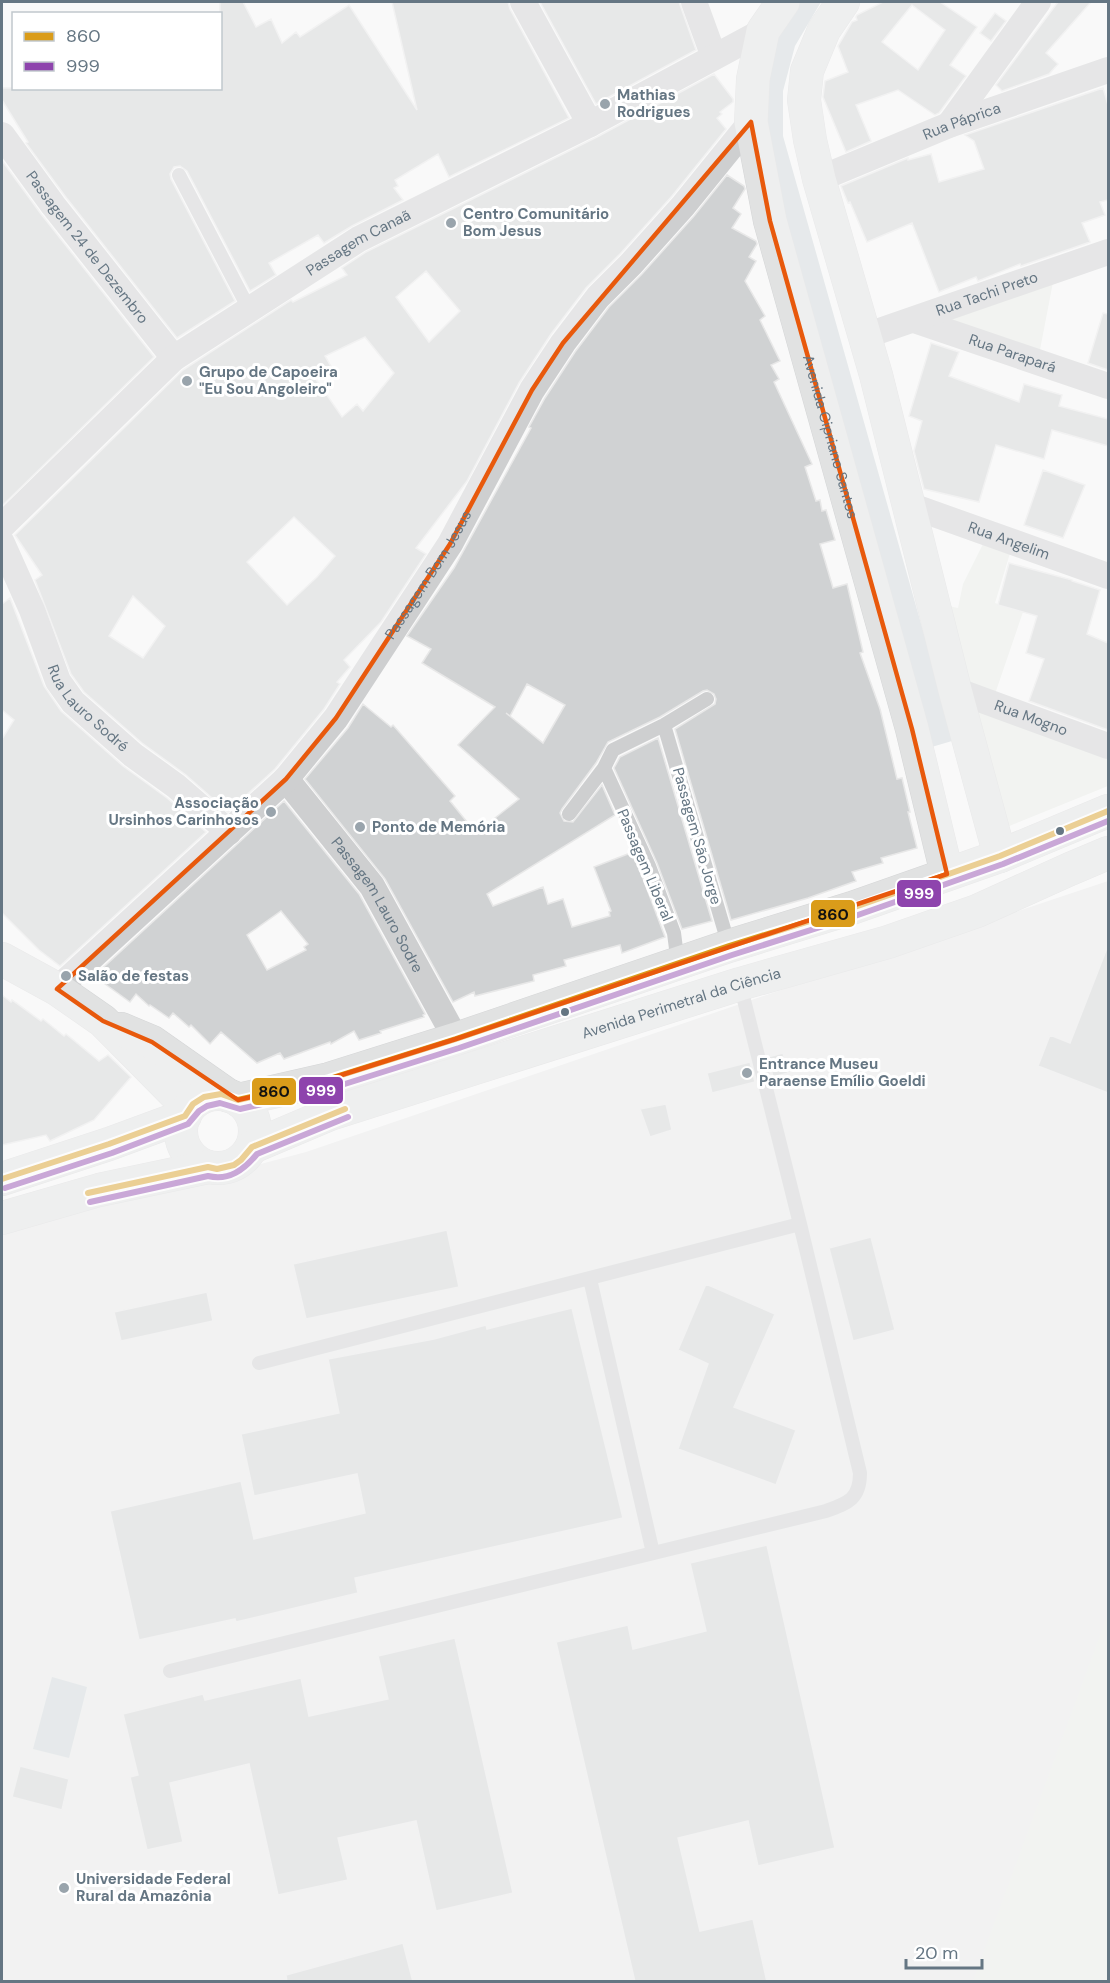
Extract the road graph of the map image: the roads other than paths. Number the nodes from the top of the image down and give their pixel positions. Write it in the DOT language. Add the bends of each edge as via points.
graph roads {
  1 [pos="523,2"];
  2 [pos="694,2"];
  3 [pos="783,2"];
  4 [pos="843,2"];
  5 [pos="1038,2"];
  6 [pos="763,31"];
  7 [pos="714,57"];
  8 [pos="1108,70"];
  9 [pos="751,122"];
  10 [pos="591,124"];
  11 [pos="949,125"];
  12 [pos="2,135"];
  13 [pos="179,175"];
  14 [pos="819,179"];
  15 [pos="1108,252"];
  16 [pos="249,309"];
  17 [pos="914,320"];
  18 [pos="864,336"];
  19 [pos="174,358"];
  20 [pos="1108,386"];
  21 [pos="909,505"];
  22 [pos="2,526"];
  23 [pos="2,543"];
  24 [pos="1108,576"];
  25 [pos="955,690"];
  26 [pos="706,699"];
  27 [pos="664,725"];
  28 [pos="1108,746"];
  29 [pos="604,768"];
  30 [pos="286,778"];
  31 [pos="1108,811"];
  32 [pos="570,814"];
  33 [pos="229,832"];
  34 [pos="1108,853"];
  35 [pos="1000,856"];
  36 [pos="947,874"];
  37 [pos="729,946"];
  38 [pos="2,959"];
  39 [pos="678,964"];
  40 [pos="740,984"];
  41 [pos="57,989"];
  42 [pos="103,1022"];
  43 [pos="456,1039"];
  44 [pos="233,1098"];
  45 [pos="187,1112"];
  46 [pos="252,1147"];
  47 [pos="208,1167"];
  48 [pos="5,1175"];
  49 [pos="2,1218"];
  50 [pos="800,1224"];
  51 [pos="590,1279"];
  52 [pos="259,1363"];
  53 [pos="653,1553"];
  54 [pos="170,1671"];
  1 -- 10 [label="street"];
  2 -- 7 [label="street"];
  3 -- 6 [label="main road, Avenida Cipriano Santos"];
  4 -- 14 [label="main road" via="824,30 807,71 804,100"];
  5 -- 11 [label="street"];
  6 -- 7 [label="street, Passagem Canaã"];
  6 -- 9 [label="main road, Avenida Cipriano Santos" via="753,79"];
  7 -- 10 [label="street, Passagem Canaã"];
  8 -- 11 [label="street, Rua Páprica"];
  9 -- 30 [label="street, Passagem Bom Jesus" via="683,206 598,297 563,343 532,390 450,544 336,718"];
  9 -- 36 [label="main road, Avenida Cipriano Santos" via="771,221 912,729"];
  10 -- 16 [label="street, Passagem Canaã" via="359,239"];
  11 -- 14 [label="street, Rua Páprica"];
  12 -- 19 [label="street, Passagem 24 de Dezembro"];
  13 -- 16 [label="lane"];
  14 -- 18 [label="main road"];
  15 -- 17 [label="street, Rua Tachi Preto"];
  16 -- 19 [label="street, Passagem Canaã"];
  17 -- 18 [label="street, Rua Tachi Preto"];
  17 -- 20 [label="street, Rua Parapará"];
  18 -- 21 [label="main road"];
  19 -- 22 [label="street, Passagem Canaã"];
  21 -- 24 [label="street, Rua Angelim"];
  21 -- 25 [label="main road"];
  23 -- 33 [label="street, Rua Lauro Sodré" via="58,681 73,702"];
  25 -- 28 [label="street, Rua Mogno"];
  25 -- 35 [label="main road"];
  26 -- 27 [label="lane"];
  27 -- 29 [label="lane" via="613,750"];
  27 -- 37 [label="lane, Passagem São Jorge"];
  29 -- 32 [label="lane"];
  29 -- 39 [label="lane, Passagem Liberal" via="674,933"];
  30 -- 33 [label="street, Passagem Bom Jesus"];
  30 -- 43 [label="street, Passagem Lauro Sodre" via="372,886"];
  31 -- 35 [label="main road"];
  33 -- 41 [label="street, Passagem Bom Jesus"];
  34 -- 40 [label="main road, Avenida Perimetral da Ciência" via="977,911 888,942"];
  35 -- 36 [label="main road"];
  36 -- 37 [label="main road"];
  37 -- 39 [label="main road"];
  38 -- 41 [label="main road"];
  39 -- 43 [label="main road"];
  40 -- 46 [label="main road, Avenida Perimetral da Ciência" via="330,1114"];
  40 -- 50 [label="lane"];
  41 -- 42 [label="main road"];
  42 -- 44 [label="main road" via="152,1042"];
  42 -- 45 [label="main road"];
  43 -- 44 [label="main road" via="329,1079"];
  44 -- 45 [label="main road" via="212,1094"];
  44 -- 46 [label="main road" via="250,1112 254,1121"];
  45 -- 47 [label="main road" via="182,1126 185,1147 198,1163"];
  45 -- 48 [label="main road" via="109,1143"];
  46 -- 47 [label="main road" via="234,1165"];
  47 -- 49 [label="main road" via="99,1190"];
  50 -- 51 [label="lane"];
  50 -- 53 [label="lane" via="860,1486 844,1505 826,1511"];
  51 -- 52 [label="lane"];
  51 -- 53 [label="lane"];
  53 -- 54 [label="lane"];
}
